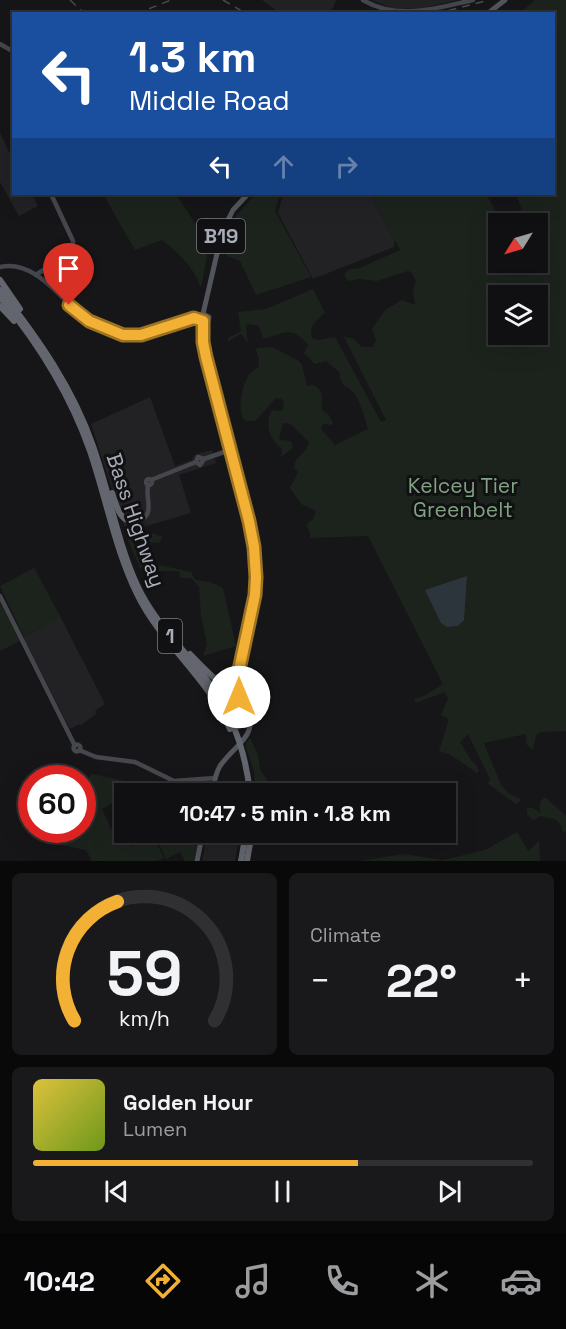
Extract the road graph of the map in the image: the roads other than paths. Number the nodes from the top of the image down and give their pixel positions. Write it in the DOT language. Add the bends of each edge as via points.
graph roads {
  1 [pos="363,0"];
  2 [pos="473,0"];
  3 [pos="505,0"];
  4 [pos="490,12"];
  5 [pos="51,195"];
  6 [pos="247,195"];
  7 [pos="1,268"];
  8 [pos="36,275"];
  9 [pos="0,280"];
  10 [pos="0,290"];
  11 [pos="0,297"];
  12 [pos="0,306"];
  13 [pos="204,318"];
  14 [pos="45,359"];
  15 [pos="60,374"];
  16 [pos="94,448"];
  17 [pos="230,450"];
  18 [pos="138,522"];
  19 [pos="0,596"];
  20 [pos="164,629"];
  21 [pos="239,682"];
  22 [pos="226,686"];
  23 [pos="241,692"];
  24 [pos="237,741"];
  25 [pos="215,778"];
  26 [pos="214,783"];
  27 [pos="247,783"];
  28 [pos="201,843"];
  29 [pos="247,843"];
  30 [pos="197,861"];
  31 [pos="244,861"];
  1 -- 2 [label="street" via="383,8 412,12"];
  3 -- 4 [label="main road"];
  5 -- 8 [label="street" via="73,249"];
  6 -- 13 [label="main road, B19" via="233,210 222,232"];
  7 -- 8 [label="street" via="17,266"];
  8 -- 13 [label="street" via="89,321 123,335 141,335"];
  9 -- 15 [label="highway"];
  10 -- 15 [label="highway, Bass Highway / 1"];
  11 -- 14 [label="highway, Bass Highway / 1"];
  12 -- 14 [label="highway"];
  13 -- 17 [label="main road, B19" via="204,348"];
  14 -- 24 [label="highway, Bass Highway / 1" via="82,430 136,594 156,627 209,691"];
  15 -- 16 [label="highway, Bass Highway / 1"];
  16 -- 18 [label="highway" via="120,515"];
  16 -- 20 [label="highway, Bass Highway / 1" via="132,572"];
  17 -- 18 [label="street" via="204,459 202,464 196,462 146,480 149,509"];
  17 -- 21 [label="main road, B19" via="249,521 256,577"];
  19 -- 25 [label="street" via="75,751 135,762 174,781"];
  20 -- 22 [label="highway"];
  20 -- 24 [label="highway, Bass Highway / 1" via="214,690"];
  21 -- 22 [label="highway" via="234,687"];
  21 -- 23 [label="main road, B19"];
  22 -- 23 [label="highway"];
  23 -- 25 [label="main road" via="250,718 249,730"];
  24 -- 27 [label="highway, Bass Highway / 1"];
  25 -- 26 [label="main road"];
  28 -- 30 [label="main road"];
  29 -- 31 [label="highway"];
}
